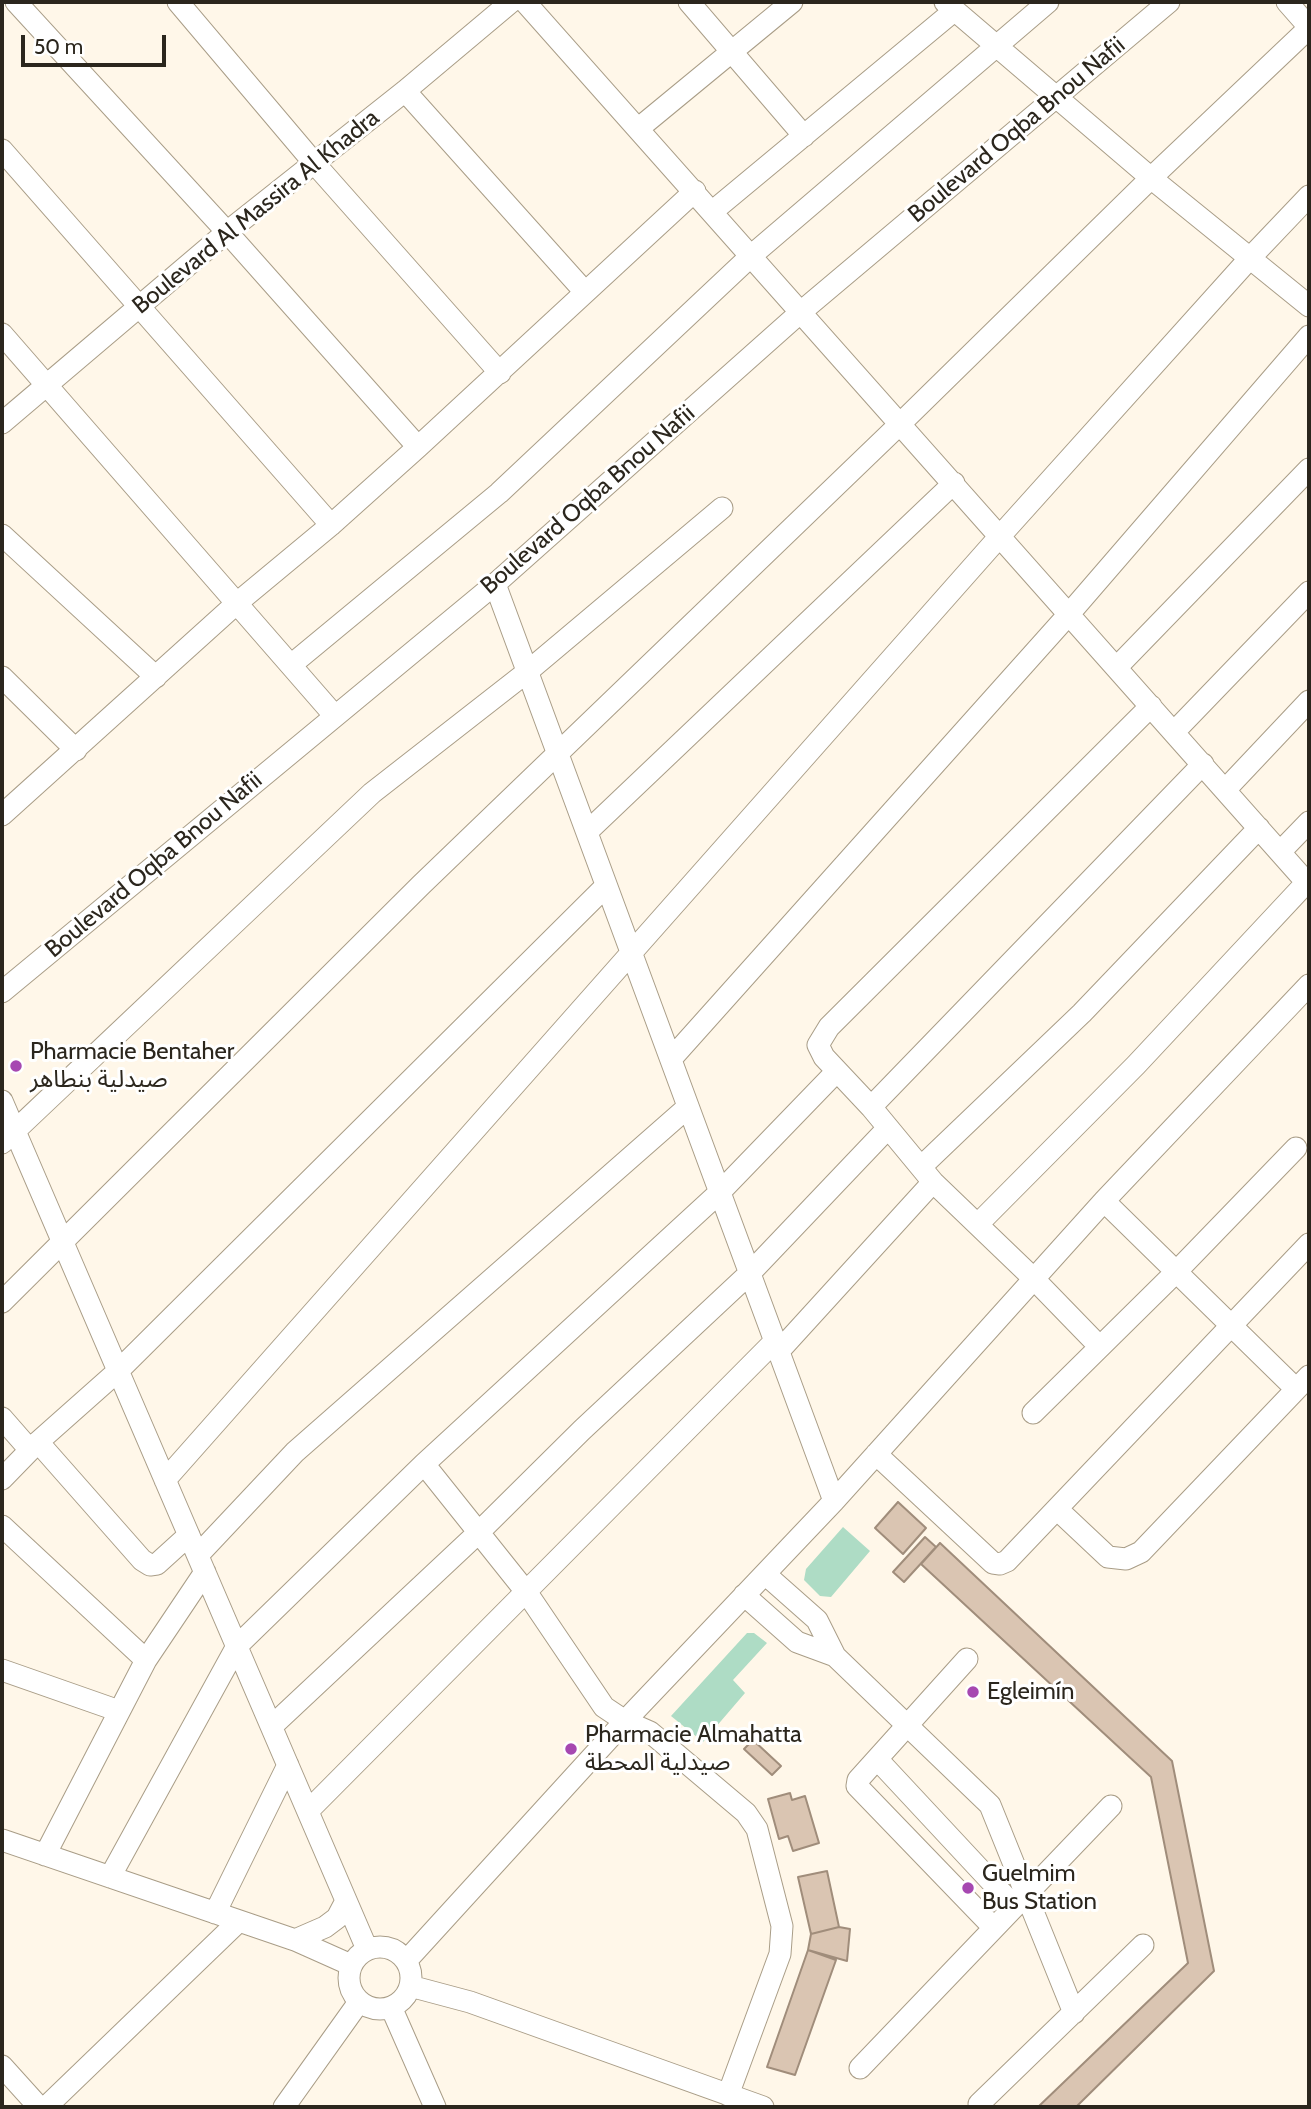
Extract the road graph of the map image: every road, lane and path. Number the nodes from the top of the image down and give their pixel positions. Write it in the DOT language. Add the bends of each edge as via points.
graph roads {
  1 [pos="16,2"];
  2 [pos="511,2"];
  3 [pos="525,2"];
  4 [pos="690,2"];
  5 [pos="792,2"];
  6 [pos="1048,2"];
  7 [pos="1169,2"];
  8 [pos="1287,2"];
  9 [pos="182,3"];
  10 [pos="950,6"];
  11 [pos="1309,28"];
  12 [pos="998,46"];
  13 [pos="732,51"];
  14 [pos="405,91"];
  15 [pos="1056,97"];
  16 [pos="639,128"];
  17 [pos="804,136"];
  18 [pos="2,149"];
  19 [pos="315,164"];
  20 [pos="1151,178"];
  21 [pos="695,191"];
  22 [pos="1309,197"];
  23 [pos="713,211"];
  24 [pos="227,232"];
  25 [pos="752,255"];
  26 [pos="1250,258"];
  27 [pos="586,292"];
  28 [pos="1309,306"];
  29 [pos="138,307"];
  30 [pos="802,311"];
  31 [pos="2,334"];
  32 [pos="1309,336"];
  33 [pos="500,373"];
  34 [pos="46,385"];
  35 [pos="2,423"];
  36 [pos="901,424"];
  37 [pos="418,447"];
  38 [pos="1309,469"];
  39 [pos="954,483"];
  40 [pos="722,508"];
  41 [pos="331,524"];
  42 [pos="2,535"];
  43 [pos="1000,536"];
  44 [pos="495,584"];
  45 [pos="1309,592"];
  46 [pos="237,603"];
  47 [pos="1069,614"];
  48 [pos="291,665"];
  49 [pos="1117,667"];
  50 [pos="527,672"];
  51 [pos="2,677"];
  52 [pos="156,677"];
  53 [pos="1309,701"];
  54 [pos="1151,706"];
  55 [pos="334,715"];
  56 [pos="1174,732"];
  57 [pos="76,750"];
  58 [pos="558,755"];
  59 [pos="1203,764"];
  60 [pos="1225,790"];
  61 [pos="2,815"];
  62 [pos="1309,822"];
  63 [pos="1259,828"];
  64 [pos="587,832"];
  65 [pos="1280,852"];
  66 [pos="1308,883"];
  67 [pos="607,886"];
  68 [pos="632,954"];
  69 [pos="1309,986"];
  70 [pos="2,992"];
  71 [pos="671,1059"];
  72 [pos="837,1071"];
  73 [pos="2,1101"];
  74 [pos="688,1107"];
  75 [pos="871,1107"];
  76 [pos="888,1128"];
  77 [pos="8,1137"];
  78 [pos="1296,1148"];
  79 [pos="928,1174"];
  80 [pos="720,1192"];
  81 [pos="1104,1200"];
  82 [pos="978,1224"];
  83 [pos="63,1243"];
  84 [pos="1309,1244"];
  85 [pos="1177,1272"];
  86 [pos="750,1273"];
  87 [pos="1033,1278"];
  88 [pos="2,1302"];
  89 [pos="1232,1326"];
  90 [pos="777,1346"];
  91 [pos="1100,1347"];
  92 [pos="118,1371"];
  93 [pos="1303,1383"];
  94 [pos="1033,1413"];
  95 [pos="2,1418"];
  96 [pos="34,1446"];
  97 [pos="876,1454"];
  98 [pos="424,1464"];
  99 [pos="2,1479"];
  100 [pos="165,1480"];
  101 [pos="834,1501"];
  102 [pos="1058,1510"];
  103 [pos="2,1526"];
  104 [pos="478,1533"];
  105 [pos="189,1535"];
  106 [pos="201,1563"];
  107 [pos="765,1574"];
  108 [pos="527,1593"];
  109 [pos="744,1595"];
  110 [pos="237,1646"];
  111 [pos="835,1656"];
  112 [pos="967,1659"];
  113 [pos="146,1660"];
  114 [pos="2,1670"];
  115 [pos="119,1711"];
  116 [pos="625,1721"];
  117 [pos="907,1725"];
  118 [pos="272,1726"];
  119 [pos="877,1759"];
  120 [pos="288,1765"];
  121 [pos="1111,1806"];
  122 [pos="308,1811"];
  123 [pos="2,1840"];
  124 [pos="45,1855"];
  125 [pos="110,1877"];
  126 [pos="1021,1899"];
  127 [pos="346,1901"];
  128 [pos="215,1913"];
  129 [pos="239,1921"];
  130 [pos="994,1928"];
  131 [pos="295,1940"];
  132 [pos="1143,1945"];
  133 [pos="367,1948"];
  134 [pos="407,1960"];
  135 [pos="351,1965"];
  136 [pos="411,1986"];
  137 [pos="359,2002"];
  138 [pos="391,2007"];
  139 [pos="1074,2012"];
  140 [pos="2,2066"];
  141 [pos="860,2068"];
  142 [pos="728,2095"];
  143 [pos="979,2104"];
  144 [pos="39,2107"];
  145 [pos="46,2107"];
  146 [pos="284,2107"];
  147 [pos="435,2107"];
  148 [pos="764,2107"];
  1 -- 24 [label="street"];
  2 -- 14 [label="street, Boulevard Al Massira Al Khadra"];
  3 -- 16 [label="street"];
  4 -- 13 [label="street"];
  5 -- 13 [label="street"];
  6 -- 12 [label="street"];
  7 -- 15 [label="street, Boulevard Oqba Bnou Nafii"];
  8 -- 11 [label="street"];
  9 -- 19 [label="street"];
  10 -- 12 [label="street"];
  10 -- 17 [label="street"];
  11 -- 20 [label="street"];
  12 -- 15 [label="street"];
  12 -- 25 [label="street"];
  13 -- 16 [label="street"];
  13 -- 17 [label="street"];
  14 -- 19 [label="street, Boulevard Al Massira Al Khadra"];
  14 -- 27 [label="street"];
  15 -- 20 [label="street"];
  15 -- 30 [label="street, Boulevard Oqba Bnou Nafii"];
  16 -- 21 [label="street"];
  17 -- 23 [label="street"];
  18 -- 29 [label="street"];
  19 -- 24 [label="street, Boulevard Al Massira Al Khadra"];
  19 -- 33 [label="street"];
  20 -- 26 [label="street"];
  20 -- 36 [label="street"];
  21 -- 23 [label="street"];
  21 -- 27 [label="street"];
  22 -- 26 [label="street"];
  23 -- 25 [label="street"];
  24 -- 29 [label="street, Boulevard Al Massira Al Khadra"];
  24 -- 37 [label="street"];
  25 -- 30 [label="street"];
  25 -- 48 [label="street" via="499,493"];
  26 -- 28 [label="street"];
  26 -- 43 [label="street"];
  27 -- 33 [label="street"];
  29 -- 34 [label="street, Boulevard Al Massira Al Khadra"];
  29 -- 41 [label="street"];
  30 -- 36 [label="street"];
  30 -- 44 [label="street, Boulevard Oqba Bnou Nafii"];
  31 -- 34 [label="street"];
  32 -- 47 [label="street"];
  33 -- 37 [label="street"];
  34 -- 35 [label="street, Boulevard Al Massira Al Khadra"];
  34 -- 46 [label="street"];
  36 -- 39 [label="street"];
  36 -- 58 [label="street"];
  37 -- 41 [label="street"];
  38 -- 49 [label="street"];
  39 -- 43 [label="street"];
  39 -- 64 [label="street"];
  40 -- 50 [label="street"];
  41 -- 46 [label="street"];
  42 -- 52 [label="street"];
  43 -- 47 [label="street"];
  43 -- 68 [label="street"];
  44 -- 50 [label="street"];
  44 -- 55 [label="street, Boulevard Oqba Bnou Nafii"];
  45 -- 56 [label="street"];
  46 -- 48 [label="street"];
  46 -- 52 [label="street"];
  47 -- 49 [label="street"];
  47 -- 71 [label="street"];
  48 -- 55 [label="street"];
  49 -- 54 [label="street"];
  50 -- 58 [label="street"];
  50 -- 77 [label="street" via="372,793"];
  51 -- 57 [label="street"];
  52 -- 57 [label="street"];
  53 -- 60 [label="street"];
  54 -- 56 [label="street"];
  54 -- 72 [label="street" via="829,1027 818,1045"];
  55 -- 70 [label="street, Boulevard Oqba Bnou Nafii"];
  56 -- 59 [label="street"];
  57 -- 61 [label="street"];
  58 -- 64 [label="street"];
  58 -- 83 [label="street" via="343,962"];
  59 -- 60 [label="street"];
  59 -- 75 [label="street"];
  60 -- 63 [label="street"];
  62 -- 65 [label="street"];
  63 -- 65 [label="street"];
  63 -- 79 [label="street"];
  64 -- 67 [label="street"];
  65 -- 66 [label="street"];
  66 -- 82 [label="street"];
  67 -- 68 [label="street"];
  67 -- 92 [label="street"];
  68 -- 71 [label="street"];
  68 -- 100 [label="street"];
  69 -- 81 [label="street"];
  71 -- 74 [label="street"];
  72 -- 75 [label="street"];
  72 -- 80 [label="street"];
  73 -- 77 [label="street"];
  74 -- 80 [label="street"];
  74 -- 106 [label="street" via="295,1452"];
  75 -- 76 [label="street"];
  76 -- 79 [label="street"];
  76 -- 86 [label="street"];
  77 -- 83 [label="street"];
  78 -- 85 [label="street"];
  79 -- 82 [label="street"];
  79 -- 90 [label="street"];
  80 -- 86 [label="street"];
  80 -- 98 [label="street"];
  81 -- 85 [label="street"];
  81 -- 87 [label="street"];
  82 -- 87 [label="street"];
  83 -- 88 [label="street"];
  83 -- 92 [label="street"];
  84 -- 89 [label="street"];
  85 -- 89 [label="street"];
  85 -- 91 [label="street"];
  86 -- 90 [label="street"];
  86 -- 104 [label="street"];
  87 -- 91 [label="street"];
  87 -- 97 [label="street"];
  89 -- 93 [label="street"];
  89 -- 102 [label="street"];
  90 -- 101 [label="street"];
  90 -- 108 [label="street"];
  91 -- 94 [label="street"];
  92 -- 96 [label="street"];
  92 -- 100 [label="street"];
  93 -- 102 [label="street" via="1142,1552 1126,1559 1108,1557"];
  95 -- 96 [label="street"];
  96 -- 99 [label="street"];
  96 -- 105 [label="street" via="150,1565 158,1564"];
  97 -- 101 [label="street"];
  97 -- 102 [label="street" via="993,1563 1007,1561"];
  98 -- 104 [label="street"];
  98 -- 110 [label="street"];
  100 -- 105 [label="street"];
  101 -- 107 [label="street"];
  103 -- 113 [label="street"];
  104 -- 108 [label="street"];
  104 -- 118 [label="street"];
  105 -- 106 [label="street"];
  106 -- 110 [label="street"];
  106 -- 113 [label="street"];
  107 -- 109 [label="street"];
  107 -- 111 [label="street" via="817,1620"];
  108 -- 116 [label="street" via="604,1707"];
  108 -- 122 [label="street"];
  109 -- 111 [label="street" via="797,1642"];
  109 -- 116 [label="street"];
  110 -- 118 [label="street"];
  110 -- 125 [label="street"];
  111 -- 117 [label="street"];
  112 -- 117 [label="street"];
  113 -- 115 [label="street"];
  114 -- 115 [label="street"];
  115 -- 124 [label="street"];
  116 -- 134 [label="street"];
  116 -- 142 [label="street" via="650,1732 746,1813 757,1829 782,1926 780,1954"];
  117 -- 119 [label="street"];
  117 -- 126 [label="street" via="990,1805"];
  118 -- 120 [label="street"];
  119 -- 126 [label="street"];
  119 -- 130 [label="street" via="858,1780 858,1788"];
  120 -- 122 [label="street"];
  120 -- 128 [label="street"];
  121 -- 126 [label="street"];
  122 -- 127 [label="street"];
  123 -- 124 [label="street"];
  124 -- 125 [label="street"];
  125 -- 128 [label="street"];
  126 -- 130 [label="street"];
  126 -- 139 [label="street"];
  127 -- 131 [label="street" via="337,1918"];
  127 -- 133 [label="street"];
  128 -- 129 [label="street"];
  129 -- 131 [label="street"];
  129 -- 145 [label="street"];
  130 -- 141 [label="street"];
  131 -- 135 [label="street"];
  132 -- 139 [label="street"];
  133 -- 134 [label="street" via="389,1947"];
  133 -- 135 [label="street"];
  134 -- 136 [label="street"];
  135 -- 137 [label="street" via="349,1984"];
  136 -- 138 [label="street"];
  136 -- 142 [label="street" via="451,1995"];
  137 -- 138 [label="street" via="374,2009"];
  137 -- 146 [label="street"];
  138 -- 147 [label="street"];
  139 -- 143 [label="street"];
  140 -- 144 [label="street"];
  142 -- 148 [label="street"];
}
